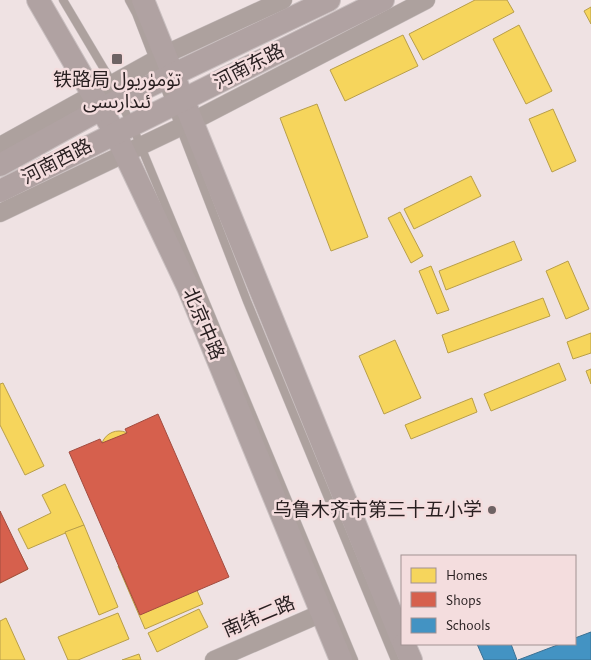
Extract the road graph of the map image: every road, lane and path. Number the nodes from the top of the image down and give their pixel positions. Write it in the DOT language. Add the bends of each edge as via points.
graph roads {
  1 [pos="38,0"];
  2 [pos="64,0"];
  3 [pos="129,0"];
  4 [pos="143,0"];
  5 [pos="283,0"];
  6 [pos="329,0"];
  7 [pos="383,0"];
  8 [pos="426,0"];
  9 [pos="164,67"];
  10 [pos="106,96"];
  11 [pos="178,102"];
  12 [pos="186,124"];
  13 [pos="124,129"];
  14 [pos="0,146"];
  15 [pos="133,150"];
  16 [pos="0,165"];
  17 [pos="0,190"];
  18 [pos="0,213"];
  19 [pos="322,613"];
  20 [pos="401,638"];
  21 [pos="404,645"];
  22 [pos="214,660"];
  23 [pos="341,660"];
  24 [pos="354,660"];
  25 [pos="395,660"];
  26 [pos="410,660"];
  1 -- 10 [label="main road, 北京中路"];
  2 -- 10 [label="lane"];
  3 -- 9 [label="lane"];
  4 -- 9 [label="main road"];
  5 -- 9 [label="street"];
  6 -- 9 [label="main road, 河南东路"];
  7 -- 11 [label="main road, 河南东路"];
  8 -- 12 [label="street"];
  9 -- 10 [label="main road, 河南东路"];
  9 -- 11 [label="main road"];
  10 -- 13 [label="main road, 北京中路"];
  10 -- 14 [label="street"];
  10 -- 16 [label="main road, 河南西路"];
  11 -- 12 [label="main road"];
  11 -- 13 [label="main road, 河南东路"];
  12 -- 15 [label="street"];
  12 -- 20 [label="main road"];
  12 -- 25 [label="lane" via="247,301"];
  13 -- 15 [label="main road, 北京中路"];
  13 -- 17 [label="main road, 河南西路"];
  15 -- 18 [label="street"];
  15 -- 19 [label="main road, 北京中路"];
  15 -- 24 [label="lane"];
  19 -- 22 [label="street, 南纬二路"];
  19 -- 23 [label="main road, 北京中路"];
  21 -- 26 [label="main road"];
}
